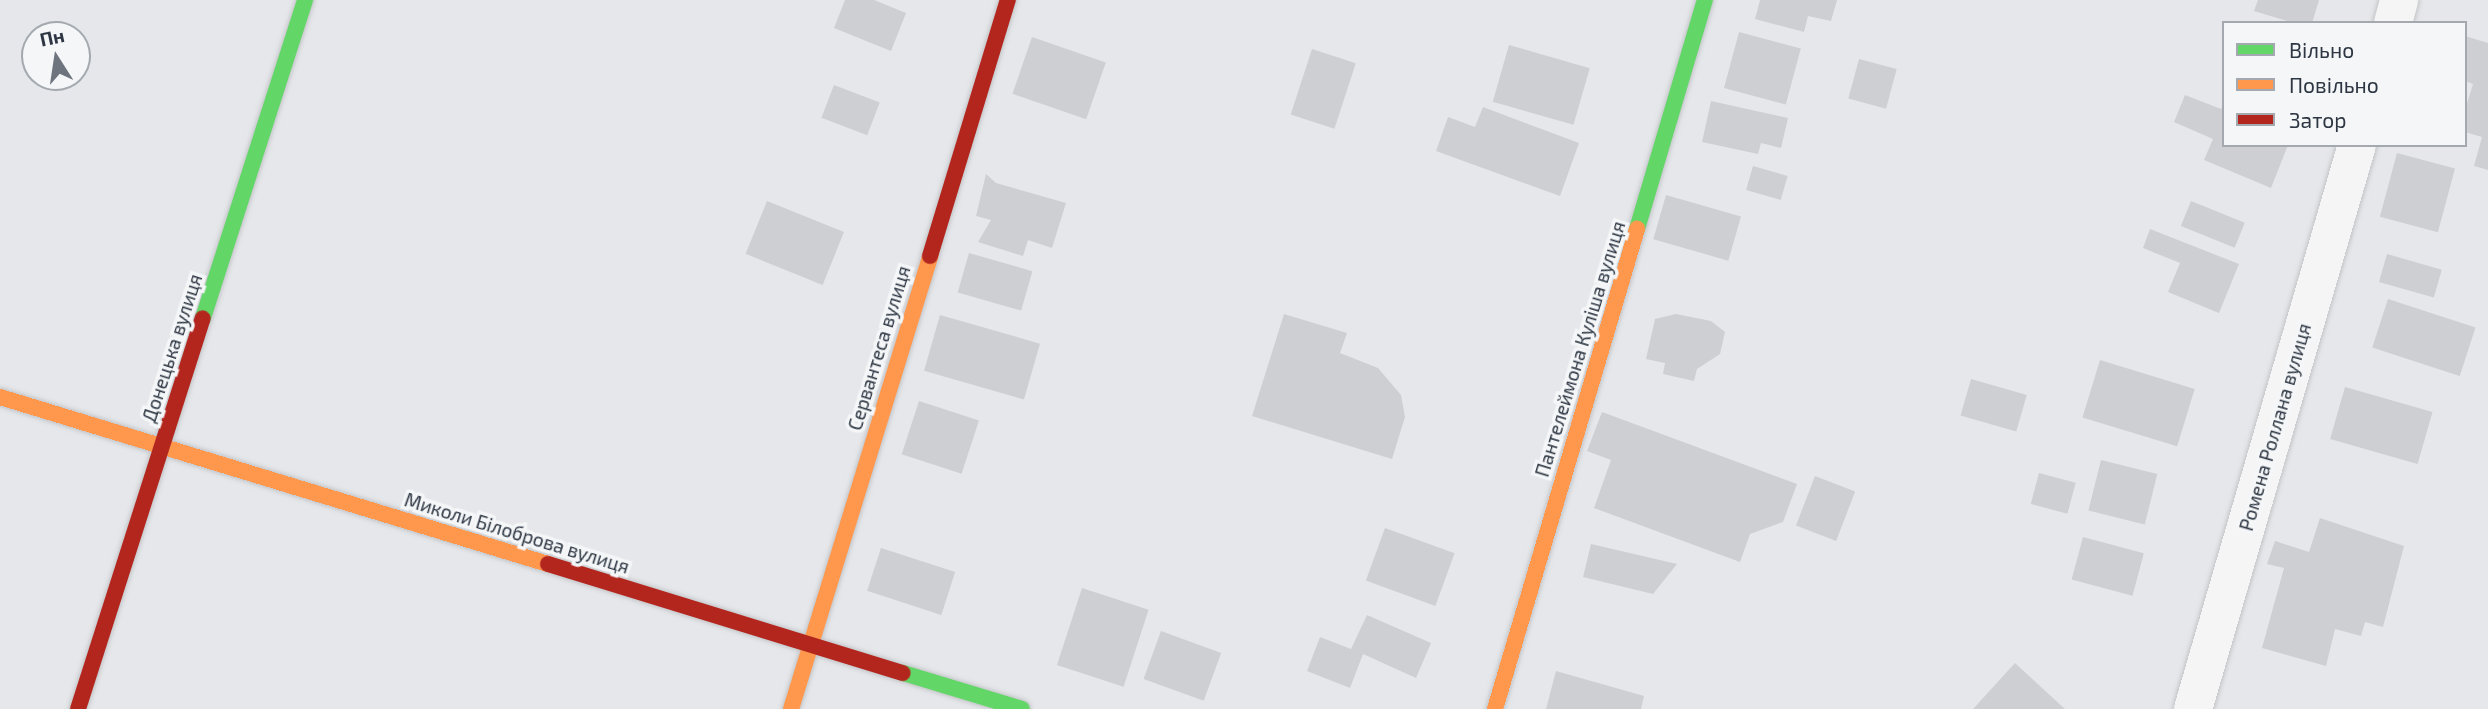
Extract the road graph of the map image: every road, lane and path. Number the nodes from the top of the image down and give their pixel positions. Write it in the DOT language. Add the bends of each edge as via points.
graph roads {
  1 [pos="305,0"];
  2 [pos="1008,0"];
  3 [pos="1705,0"];
  4 [pos="2399,0"];
  5 [pos="2394,21"];
  6 [pos="2356,147"];
  7 [pos="0,397"];
  8 [pos="162,447"];
  9 [pos="810,644"];
  10 [pos="78,709"];
  11 [pos="791,709"];
  12 [pos="1022,709"];
  13 [pos="1495,709"];
  14 [pos="2193,709"];
  1 -- 8 [label="street, Донецька вулиця"];
  2 -- 9 [label="street, Сервантеса вулиця"];
  3 -- 13 [label="street, Пантелеймона Куліша вулиця"];
  4 -- 5 [label="street"];
  6 -- 14 [label="street, Ромена Роллана вулиця"];
  7 -- 8 [label="street, Миколи Білоброва вулиця"];
  8 -- 9 [label="street, Миколи Білоброва вулиця"];
  8 -- 10 [label="street, Донецька вулиця"];
  9 -- 11 [label="street, Сервантеса вулиця"];
  9 -- 12 [label="street, Миколи Білоброва вулиця"];
}
